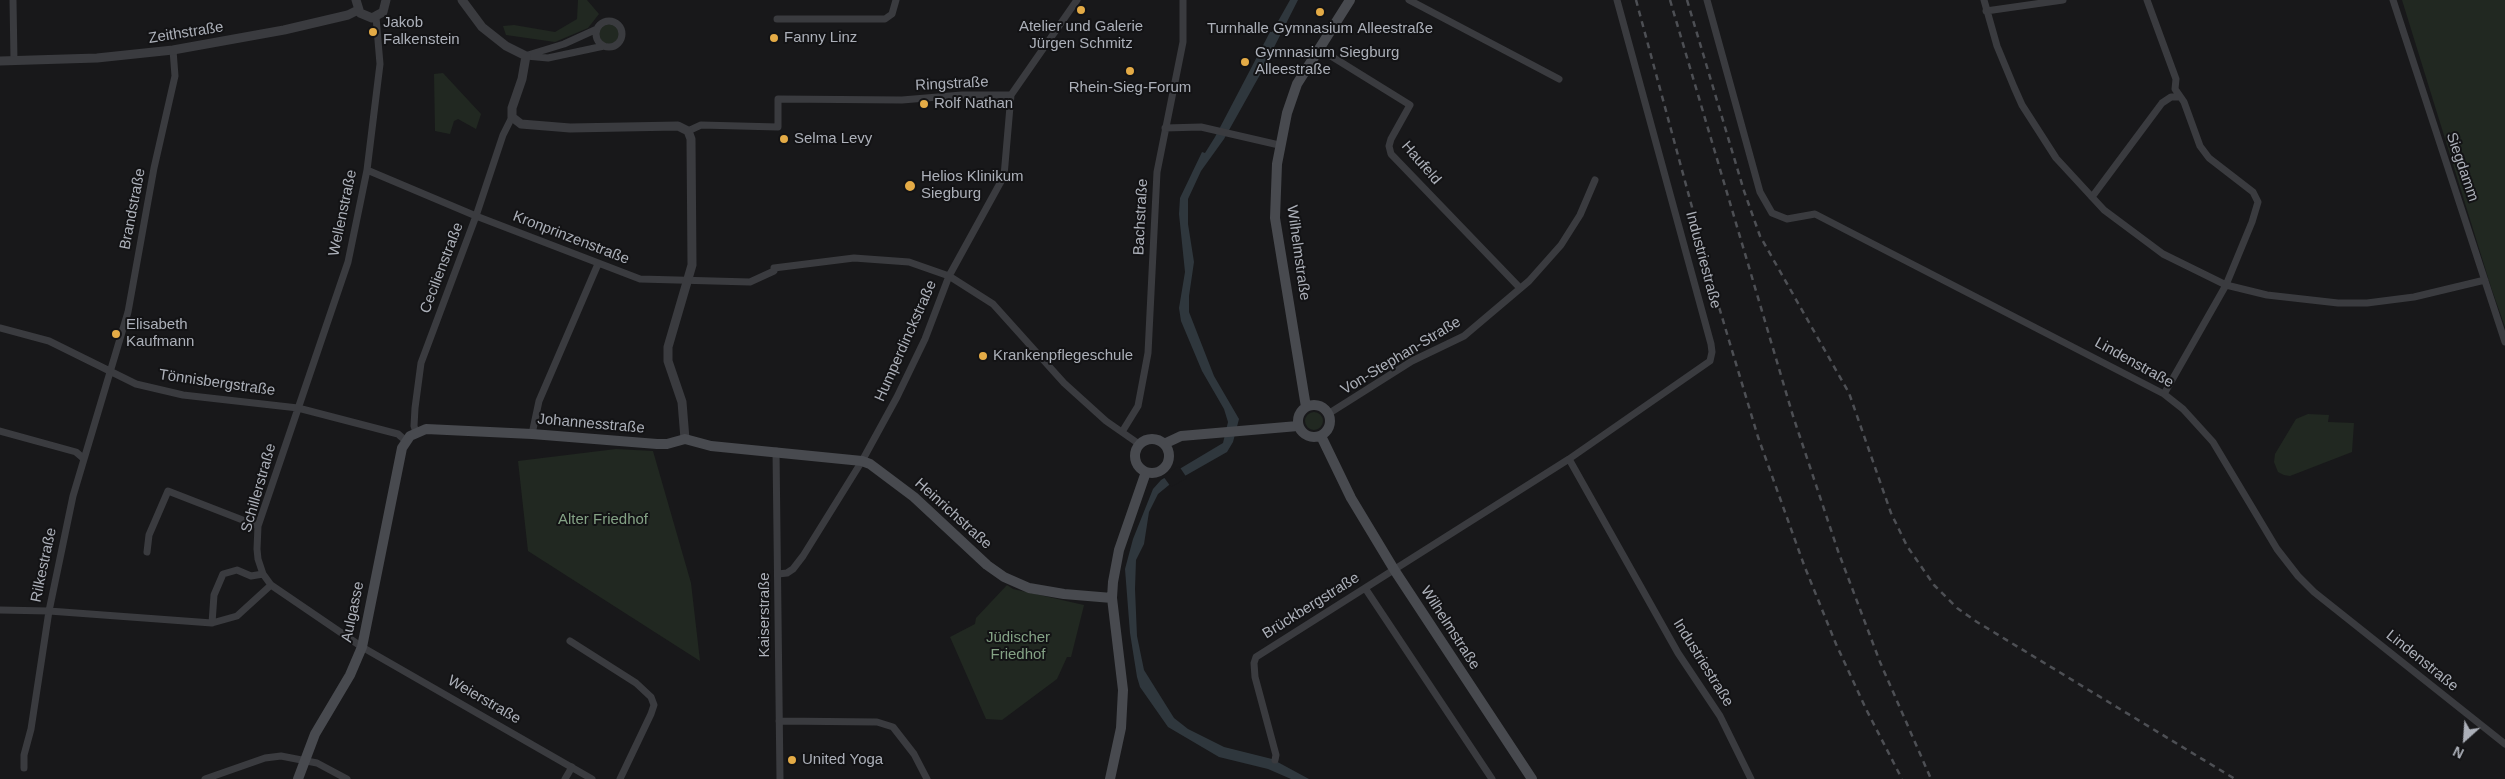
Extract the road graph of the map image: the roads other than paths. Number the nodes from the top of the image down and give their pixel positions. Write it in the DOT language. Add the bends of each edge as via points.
graph roads {
  1 [pos="13,0"];
  2 [pos="356,0"];
  3 [pos="386,0"];
  4 [pos="462,0"];
  5 [pos="896,0"];
  6 [pos="1077,0"];
  7 [pos="1184,0"];
  8 [pos="1350,0"];
  9 [pos="1409,0"];
  10 [pos="1617,0"];
  11 [pos="1707,0"];
  12 [pos="1984,0"];
  13 [pos="2063,0"];
  14 [pos="2147,0"];
  15 [pos="2393,0"];
  16 [pos="358,10"];
  17 [pos="1986,11"];
  18 [pos="376,17"];
  19 [pos="777,19"];
  20 [pos="597,29"];
  21 [pos="604,46"];
  22 [pos="1318,48"];
  23 [pos="173,50"];
  24 [pos="526,56"];
  25 [pos="14,60"];
  26 [pos="0,61"];
  27 [pos="1559,79"];
  28 [pos="1011,95"];
  29 [pos="2179,97"];
  30 [pos="512,117"];
  31 [pos="1165,128"];
  32 [pos="688,131"];
  33 [pos="1279,145"];
  34 [pos="367,170"];
  35 [pos="1596,180"];
  36 [pos="2092,198"];
  37 [pos="476,216"];
  38 [pos="598,264"];
  39 [pos="949,276"];
  40 [pos="689,280"];
  41 [pos="2485,280"];
  42 [pos="2226,285"];
  43 [pos="1520,288"];
  44 [pos="0,328"];
  45 [pos="2505,342"];
  46 [pos="111,372"];
  47 [pos="2164,394"];
  48 [pos="1306,407"];
  49 [pos="298,408"];
  50 [pos="1328,414"];
  51 [pos="1298,426"];
  52 [pos="0,431"];
  53 [pos="416,432"];
  54 [pos="1122,432"];
  55 [pos="532,434"];
  56 [pos="1321,436"];
  57 [pos="685,439"];
  58 [pos="406,441"];
  59 [pos="1140,444"];
  60 [pos="1164,444"];
  61 [pos="776,451"];
  62 [pos="83,458"];
  63 [pos="1569,459"];
  64 [pos="862,461"];
  65 [pos="1146,472"];
  66 [pos="258,526"];
  67 [pos="147,552"];
  68 [pos="1395,571"];
  69 [pos="264,574"];
  70 [pos="778,574"];
  71 [pos="271,585"];
  72 [pos="1365,588"];
  73 [pos="1112,598"];
  74 [pos="0,610"];
  75 [pos="49,611"];
  76 [pos="212,623"];
  77 [pos="570,641"];
  78 [pos="362,647"];
  79 [pos="779,721"];
  80 [pos="2505,744"];
  81 [pos="305,759"];
  82 [pos="1275,760"];
  83 [pos="572,767"];
  84 [pos="24,768"];
  85 [pos="205,779"];
  86 [pos="298,779"];
  87 [pos="347,779"];
  88 [pos="565,779"];
  89 [pos="592,779"];
  90 [pos="620,779"];
  91 [pos="780,779"];
  92 [pos="927,779"];
  93 [pos="1110,779"];
  94 [pos="1492,779"];
  95 [pos="1532,779"];
  96 [pos="1751,779"];
  1 -- 25 [label="street"];
  2 -- 16 [label="street"];
  3 -- 18 [label="street" via="383,12"];
  4 -- 24 [label="street" via="487,32"];
  5 -- 19 [label="street" via="889,17"];
  6 -- 28 [label="street, Ringstraße"];
  7 -- 31 [label="street, Bachstraße" via="1183,42"];
  8 -- 22 [label="main road, Wilhelmstraße"];
  9 -- 27 [label="street"];
  10 -- 63 [label="street, Industriestraße" via="1712,352 1704,367"];
  11 -- 47 [label="street, Lindenstraße" via="1760,192 1775,216 1787,219 1815,214"];
  12 -- 17 [label="street"];
  13 -- 17 [label="street"];
  14 -- 29 [label="street" via="2176,78 2175,89"];
  15 -- 41 [label="street, Siegdamm"];
  16 -- 18 [label="street" via="364,16"];
  16 -- 23 [label="street, Zeithstraße" via="286,29"];
  17 -- 36 [label="street" via="2022,105 2056,158"];
  18 -- 34 [label="street, Wellenstraße" via="380,64"];
  20 -- 21 [label="street" via="596,38"];
  20 -- 21 [label="street" via="608,21 616,22 622,28 620,43"];
  20 -- 24 [label="street"];
  21 -- 24 [label="street" via="548,58"];
  22 -- 33 [label="main road, Wilhelmstraße" via="1297,84"];
  22 -- 43 [label="street, Haufeld" via="1410,105 1388,146 1391,154"];
  23 -- 25 [label="street, Zeithstraße" via="97,58"];
  23 -- 46 [label="street, Brandstraße" via="175,76 154,168 128,312"];
  24 -- 30 [label="street, Cecilienstraße"];
  25 -- 26 [label="street, Zeithstraße"];
  28 -- 32 [label="street, Ringstraße" via="902,100 778,99 778,127 701,124"];
  28 -- 39 [label="street, Humperdinckstraße" via="1004,176"];
  29 -- 36 [label="street" via="2171,97 2162,103"];
  29 -- 42 [label="street" via="2205,154 2253,192 2258,202"];
  30 -- 32 [label="street" via="520,124 530,126 678,126"];
  30 -- 37 [label="street, Cecilienstraße"];
  31 -- 33 [label="street" via="1201,127"];
  31 -- 54 [label="street, Bachstraße" via="1157,172 1148,353 1138,406"];
  32 -- 40 [label="street" via="691,139 692,211"];
  33 -- 48 [label="main road, Wilhelmstraße" via="1275,218"];
  34 -- 37 [label="street, Kronprinzenstraße"];
  34 -- 49 [label="street, Wellenstraße" via="348,262"];
  35 -- 43 [label="street, Von-Stephan-Straße" via="1562,245"];
  36 -- 42 [label="street" via="2144,241"];
  37 -- 38 [label="street, Kronprinzenstraße"];
  37 -- 53 [label="street, Cecilienstraße" via="422,362 415,408"];
  38 -- 40 [label="street, Kronprinzenstraße" via="640,279"];
  38 -- 55 [label="street" via="539,400"];
  39 -- 40 [label="street, Kronprinzenstraße" via="909,262 854,258 774,270 750,282"];
  39 -- 54 [label="street, Kronprinzenstraße" via="993,304 1064,383"];
  39 -- 64 [label="street, Humperdinckstraße" via="897,397"];
  40 -- 57 [label="street" via="668,347 668,361 682,402"];
  41 -- 42 [label="street" via="2414,298 2353,303 2267,296"];
  41 -- 45 [label="street, Siegdamm"];
  42 -- 47 [label="street"];
  43 -- 50 [label="street, Von-Stephan-Straße" via="1464,336 1412,361"];
  44 -- 46 [label="street, Tönnisbergstraße" via="49,342"];
  46 -- 49 [label="street, Tönnisbergstraße" via="136,384 183,395"];
  46 -- 62 [label="street, Rilkestraße"];
  47 -- 80 [label="street, Lindenstraße" via="2183,409 2213,442 2277,549 2298,576"];
  48 -- 50 [label="main road" via="1321,407"];
  48 -- 51 [label="main road" via="1300,413"];
  49 -- 58 [label="street, Tönnisbergstraße" via="398,434"];
  49 -- 66 [label="street, Schillerstraße"];
  50 -- 56 [label="main road" via="1330,424"];
  51 -- 56 [label="main road" via="1308,437"];
  51 -- 60 [label="main road" via="1181,436"];
  52 -- 62 [label="street" via="76,452"];
  53 -- 55 [label="main road, Johannesstraße" via="453,429"];
  53 -- 58 [label="main road"];
  54 -- 59 [label="street, Kronprinzenstraße"];
  55 -- 57 [label="main road, Johannesstraße" via="657,444"];
  56 -- 68 [label="main road, Wilhelmstraße" via="1351,498"];
  57 -- 61 [label="main road, Johannesstraße" via="711,446"];
  58 -- 78 [label="main road, Aulgasse" via="398,462"];
  59 -- 60 [label="main road" via="1154,439"];
  59 -- 65 [label="main road" via="1135,457 1138,466"];
  60 -- 65 [label="main road" via="1169,457 1165,466 1157,472"];
  61 -- 64 [label="main road, Heinrichstraße"];
  61 -- 70 [label="street, Kaiserstraße"];
  62 -- 75 [label="street, Rilkestraße"];
  63 -- 68 [label="street, Industriestraße"];
  63 -- 96 [label="street, Industriestraße" via="1678,653 1720,716"];
  64 -- 70 [label="street, Humperdinckstraße" via="798,564 787,573"];
  64 -- 73 [label="main road, Heinrichstraße" via="914,497 1004,577 1030,588"];
  65 -- 73 [label="main road" via="1119,550"];
  66 -- 67 [label="street" via="168,491 149,536"];
  66 -- 69 [label="street, Schillerstraße" via="256,549"];
  68 -- 72 [label="street, Brückbergstraße"];
  68 -- 95 [label="main road, Wilhelmstraße"];
  69 -- 71 [label="street, Schillerstraße"];
  69 -- 76 [label="street" via="251,576 237,570 223,574 214,595"];
  70 -- 79 [label="street, Kaiserstraße"];
  71 -- 76 [label="street" via="237,616"];
  71 -- 78 [label="street, Schillerstraße"];
  72 -- 82 [label="street, Brückbergstraße" via="1256,657 1255,677"];
  72 -- 94 [label="street"];
  73 -- 93 [label="main road" via="1123,690 1121,728"];
  74 -- 75 [label="street"];
  75 -- 76 [label="street"];
  75 -- 84 [label="street, Rilkestraße"];
  77 -- 90 [label="street" via="636,683 651,697 654,706 651,714"];
  78 -- 81 [label="main road, Aulgasse"];
  78 -- 83 [label="street, Weierstraße"];
  79 -- 91 [label="street, Kaiserstraße"];
  79 -- 92 [label="street" via="877,722 893,727 914,754"];
  81 -- 85 [label="street" via="264,758"];
  81 -- 86 [label="main road, Aulgasse"];
  81 -- 87 [label="street"];
  83 -- 88 [label="street"];
  83 -- 89 [label="street, Weierstraße"];
}
